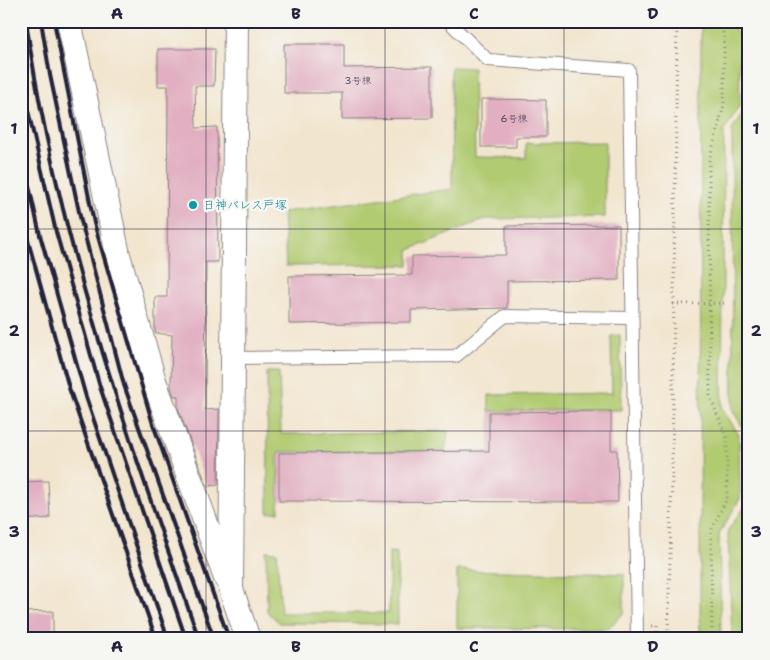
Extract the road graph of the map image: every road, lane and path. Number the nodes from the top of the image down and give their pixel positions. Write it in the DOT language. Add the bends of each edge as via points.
graph roads {
  1 [pos="69,21"];
  2 [pos="236,21"];
  3 [pos="448,21"];
  4 [pos="677,21"];
  5 [pos="720,21"];
  6 [pos="710,303"];
  7 [pos="733,303"];
  8 [pos="673,304"];
  9 [pos="631,318"];
  10 [pos="233,358"];
  11 [pos="231,589"];
  12 [pos="248,639"];
  13 [pos="636,639"];
  14 [pos="668,639"];
  15 [pos="712,639"];
  1 -- 11 [label="street" via="118,255 154,381"];
  2 -- 10 [label="street"];
  3 -- 9 [label="lane" via="488,60 629,70"];
  4 -- 8 [label="path"];
  5 -- 6 [label="path" via="724,36 724,105 709,161"];
  6 -- 7 [label="path"];
  6 -- 8 [label="path"];
  6 -- 15 [label="path" via="710,397 727,438 727,498 711,531"];
  8 -- 14 [label="path"];
  9 -- 10 [label="lane" via="505,316 456,356"];
  9 -- 13 [label="lane"];
  10 -- 11 [label="street"];
  11 -- 12 [label="street"];
}
